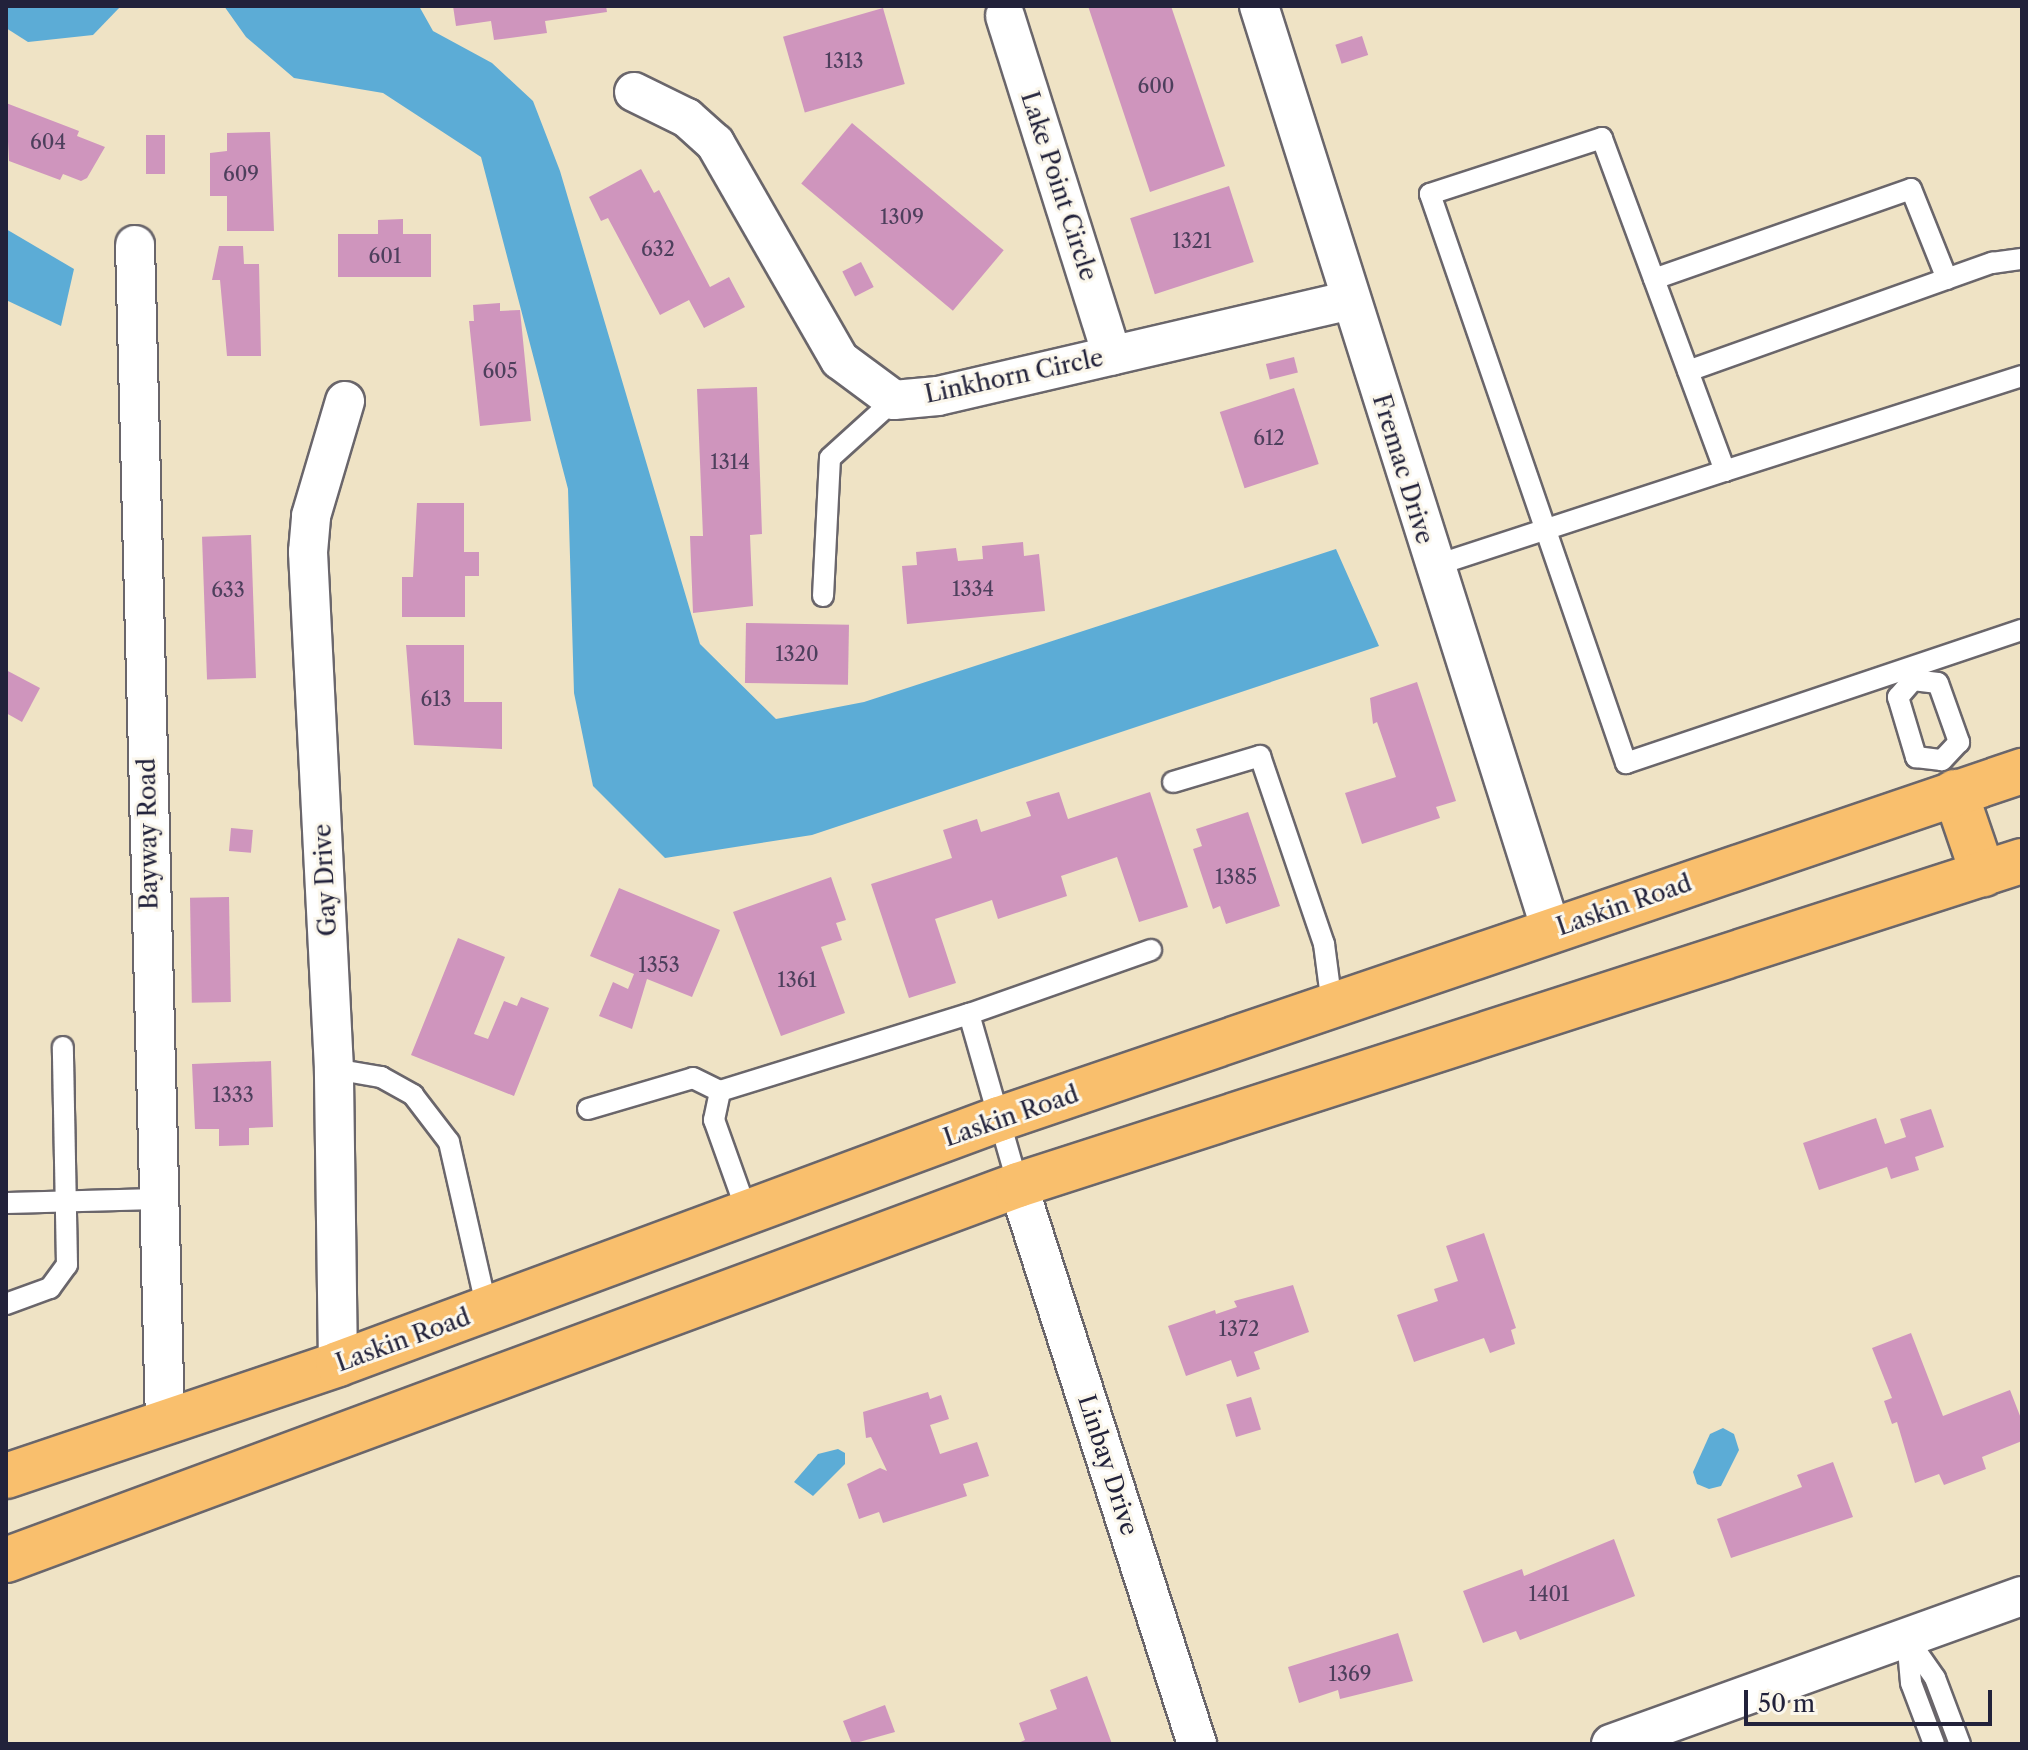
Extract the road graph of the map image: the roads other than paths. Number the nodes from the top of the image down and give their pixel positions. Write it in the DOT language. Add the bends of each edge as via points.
graph roads {
  1 [pos="1259,6"];
  2 [pos="1005,16"];
  3 [pos="634,92"];
  4 [pos="135,245"];
  5 [pos="2022,259"];
  6 [pos="1654,279"];
  7 [pos="1947,279"];
  8 [pos="1350,300"];
  9 [pos="1112,356"];
  10 [pos="1688,371"];
  11 [pos="2022,376"];
  12 [pos="894,400"];
  13 [pos="345,401"];
  14 [pos="1725,471"];
  15 [pos="1546,532"];
  16 [pos="1434,566"];
  17 [pos="823,596"];
  18 [pos="2022,630"];
  19 [pos="1911,674"];
  20 [pos="2022,771"];
  21 [pos="1948,776"];
  22 [pos="1173,782"];
  23 [pos="2003,868"];
  24 [pos="1551,930"];
  25 [pos="1151,950"];
  26 [pos="1332,1005"];
  27 [pos="969,1014"];
  28 [pos="63,1047"];
  29 [pos="334,1069"];
  30 [pos="720,1091"];
  31 [pos="588,1109"];
  32 [pos="999,1119"];
  33 [pos="1018,1185"];
  34 [pos="156,1199"];
  35 [pos="67,1202"];
  36 [pos="6,1203"];
  37 [pos="747,1212"];
  38 [pos="6,1304"];
  39 [pos="487,1309"];
  40 [pos="338,1364"];
  41 [pos="165,1423"];
  42 [pos="6,1476"];
  43 [pos="6,1560"];
  44 [pos="2022,1596"];
  45 [pos="1907,1638"];
  46 [pos="1197,1744"];
  47 [pos="1611,1744"];
  48 [pos="1934,1744"];
  49 [pos="1960,1744"];
  1 -- 8 [label="street, Fremac Drive"];
  2 -- 9 [label="street, Lake Point Circle"];
  3 -- 12 [label="street, Linkhorn Circle" via="687,118 715,143 840,360"];
  4 -- 34 [label="street, Bayway Road"];
  5 -- 7 [label="lane"];
  6 -- 7 [label="lane" via="1911,189"];
  6 -- 10 [label="lane"];
  6 -- 15 [label="lane" via="1602,138 1430,194"];
  7 -- 10 [label="lane"];
  8 -- 9 [label="street, Linkhorn Circle"];
  8 -- 16 [label="street, Fremac Drive"];
  9 -- 12 [label="street, Linkhorn Circle" via="938,396"];
  10 -- 14 [label="lane"];
  11 -- 14 [label="lane"];
  12 -- 17 [label="lane" via="830,458"];
  13 -- 29 [label="street, Gay Drive" via="311,516 308,552"];
  14 -- 15 [label="lane"];
  15 -- 16 [label="lane"];
  15 -- 19 [label="lane" via="1626,763"];
  16 -- 24 [label="street, Fremac Drive"];
  18 -- 19 [label="lane"];
  19 -- 21 [label="lane" via="1898,697 1916,757"];
  19 -- 21 [label="lane" via="1938,683 1959,742"];
  20 -- 21 [label="main road, Laskin Road"];
  21 -- 23 [label="main road"];
  21 -- 24 [label="main road, Laskin Road"];
  22 -- 26 [label="lane" via="1260,756 1324,944"];
  23 -- 33 [label="main road"];
  24 -- 26 [label="main road, Laskin Road"];
  25 -- 27 [label="lane"];
  26 -- 32 [label="main road, Laskin Road"];
  27 -- 30 [label="lane"];
  27 -- 32 [label="lane"];
  28 -- 35 [label="lane"];
  29 -- 39 [label="lane" via="381,1077 413,1095 449,1142"];
  29 -- 40 [label="street, Gay Drive"];
  30 -- 31 [label="lane" via="693,1078"];
  30 -- 37 [label="lane" via="714,1120"];
  32 -- 33 [label="lane"];
  32 -- 37 [label="main road, Laskin Road"];
  33 -- 43 [label="main road"];
  33 -- 46 [label="street, Linbay Drive"];
  34 -- 35 [label="lane"];
  34 -- 41 [label="street, Bayway Road"];
  35 -- 36 [label="lane"];
  35 -- 38 [label="lane" via="67,1265 62,1277 50,1288"];
  37 -- 39 [label="main road, Laskin Road"];
  39 -- 40 [label="main road, Laskin Road"];
  40 -- 41 [label="main road, Laskin Road"];
  41 -- 42 [label="main road, Laskin Road"];
  44 -- 45 [label="street"];
  45 -- 47 [label="street"];
  45 -- 48 [label="lane" via="1911,1683"];
  45 -- 49 [label="lane" via="1935,1678"];
}
